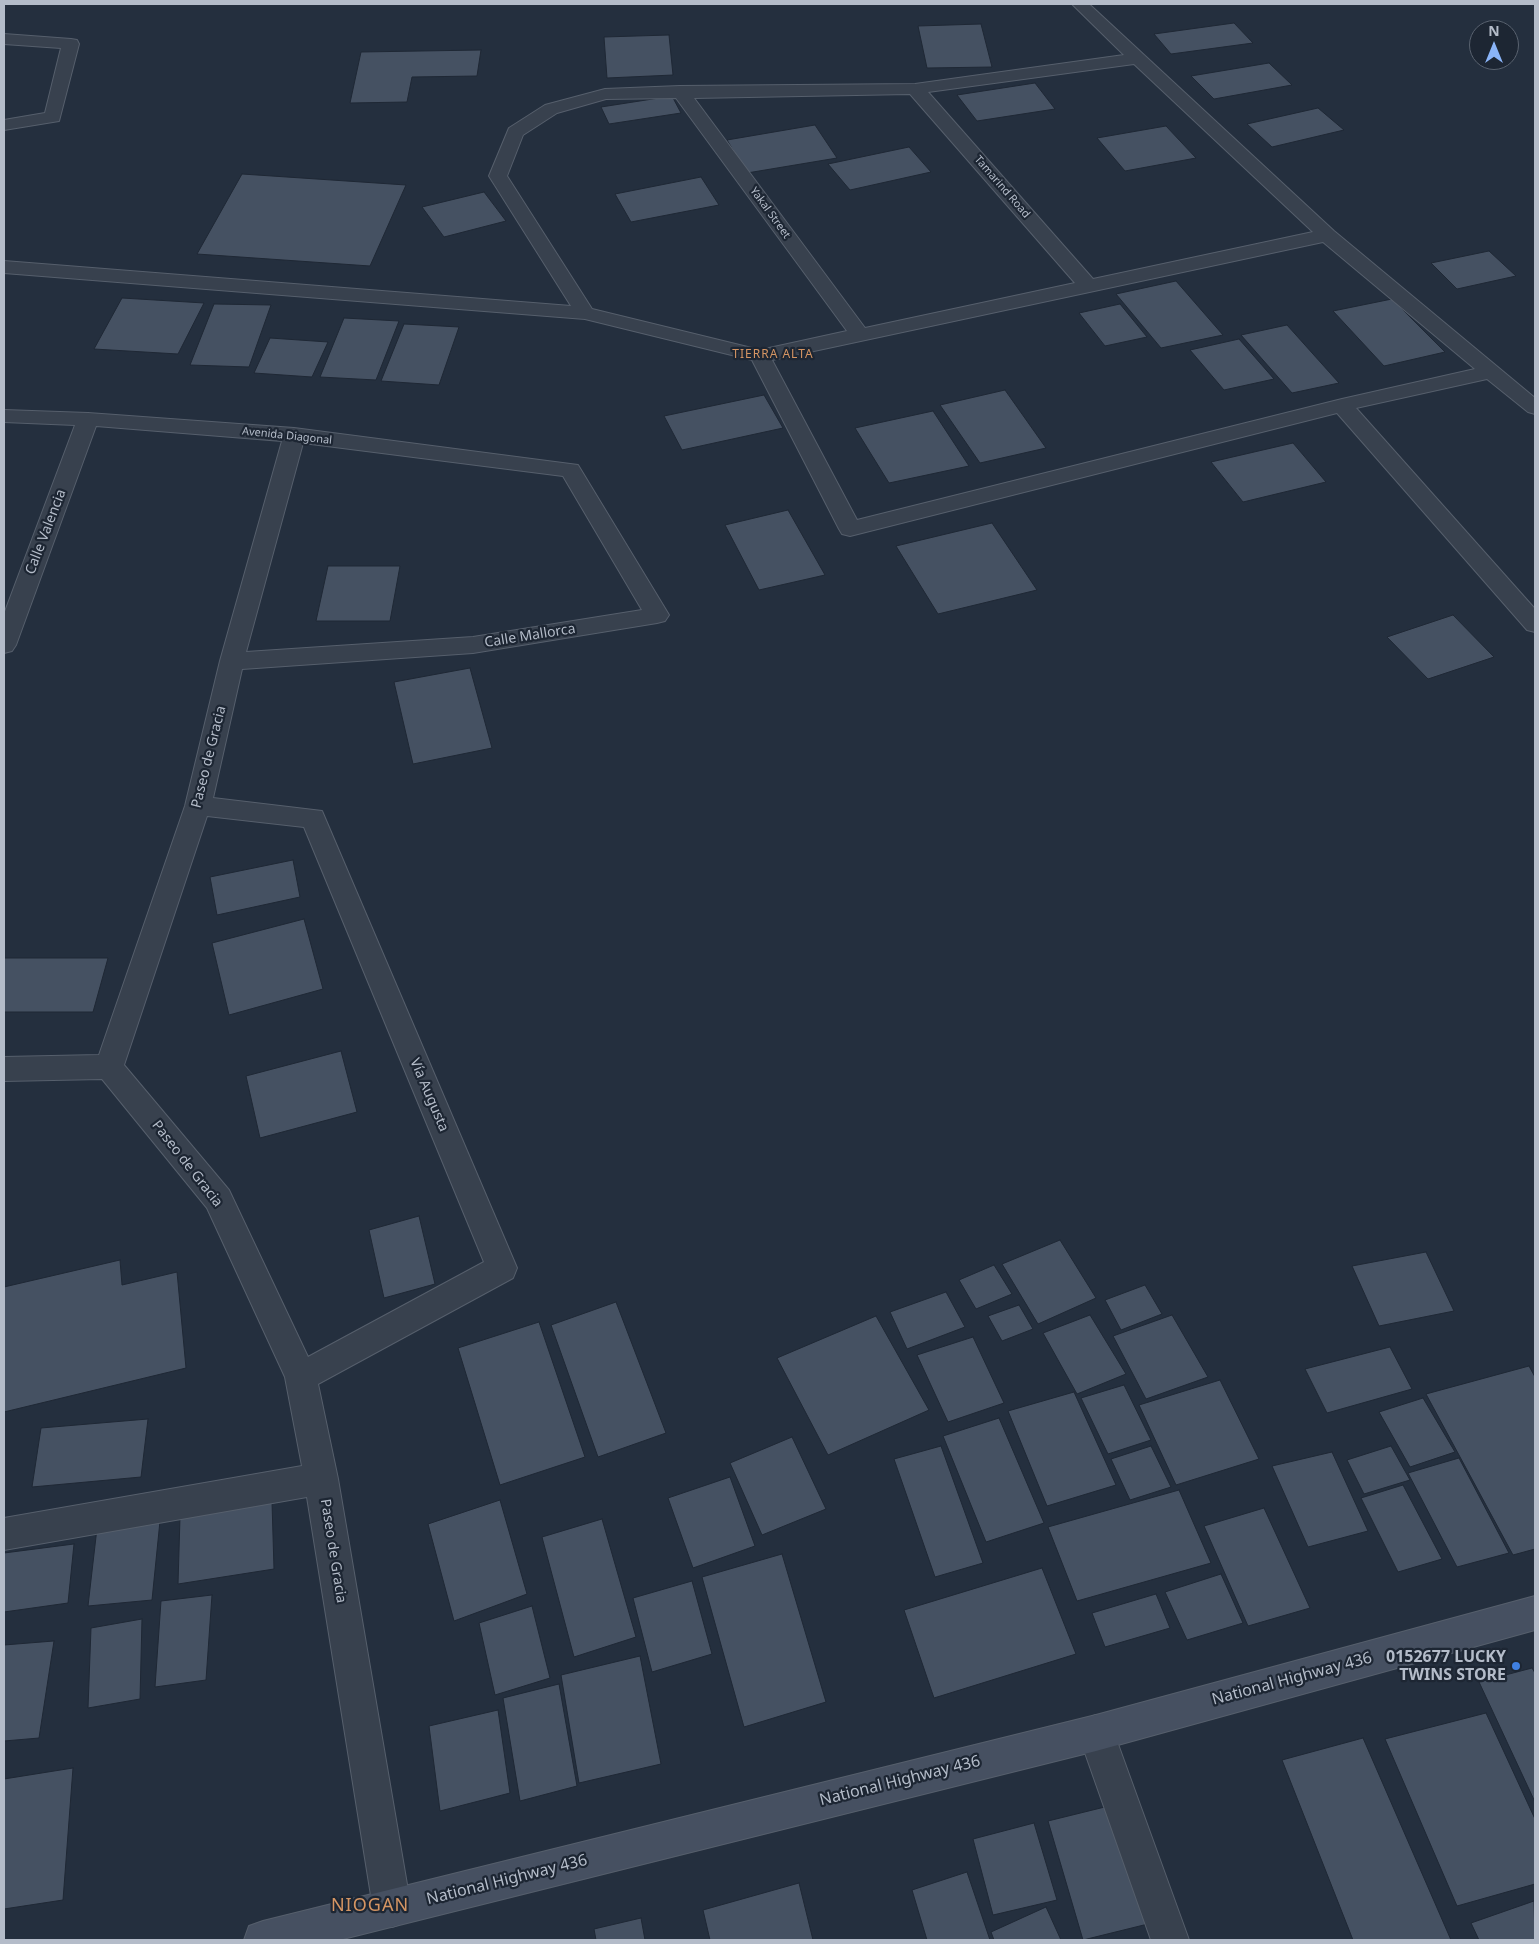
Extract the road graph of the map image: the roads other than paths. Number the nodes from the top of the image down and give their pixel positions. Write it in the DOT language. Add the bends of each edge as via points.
graph roads {
  1 [pos="1080,4"];
  2 [pos="4,39"];
  3 [pos="1138,58"];
  4 [pos="915,89"];
  5 [pos="680,92"];
  6 [pos="4,125"];
  7 [pos="1327,235"];
  8 [pos="4,268"];
  9 [pos="1088,285"];
  10 [pos="586,312"];
  11 [pos="860,335"];
  12 [pos="760,356"];
  13 [pos="1493,370"];
  14 [pos="1342,404"];
  15 [pos="1535,408"];
  16 [pos="4,416"];
  17 [pos="88,419"];
  18 [pos="294,435"];
  19 [pos="570,470"];
  20 [pos="1535,624"];
  21 [pos="4,645"];
  22 [pos="232,661"];
  23 [pos="198,806"];
  24 [pos="109,1067"];
  25 [pos="4,1069"];
  26 [pos="301,1377"];
  27 [pos="321,1479"];
  28 [pos="4,1534"];
  29 [pos="1535,1613"];
  30 [pos="1096,1732"];
  31 [pos="392,1908"];
  32 [pos="263,1940"];
  33 [pos="1170,1940"];
  1 -- 3 [label="street"];
  2 -- 6 [label="street" via="71,44 53,117"];
  3 -- 4 [label="street"];
  3 -- 7 [label="street"];
  4 -- 5 [label="street"];
  4 -- 9 [label="street, Tamarind Road"];
  5 -- 10 [label="street" via="606,94 551,109 516,132 498,176"];
  5 -- 11 [label="street, Yakal Street"];
  7 -- 9 [label="street"];
  7 -- 13 [label="street"];
  8 -- 10 [label="street"];
  9 -- 11 [label="street"];
  10 -- 12 [label="street"];
  11 -- 12 [label="street"];
  12 -- 14 [label="street" via="850,529"];
  13 -- 14 [label="street"];
  13 -- 15 [label="street"];
  14 -- 20 [label="street"];
  16 -- 17 [label="street, Avenida Diagonal"];
  17 -- 18 [label="street, Avenida Diagonal"];
  17 -- 21 [label="street, Calle Valencia"];
  18 -- 19 [label="street, Avenida Diagonal"];
  18 -- 22 [label="street, Paseo de Gracia"];
  19 -- 22 [label="street, Calle Mallorca" via="657,615 473,645"];
  22 -- 23 [label="street, Paseo de Gracia"];
  23 -- 24 [label="street, Paseo de Gracia"];
  23 -- 26 [label="street, Vía Augusta" via="313,818 502,1268"];
  24 -- 25 [label="street"];
  24 -- 26 [label="street, Paseo de Gracia" via="218,1199"];
  26 -- 27 [label="street, Paseo de Gracia"];
  27 -- 28 [label="street"];
  27 -- 31 [label="street, Paseo de Gracia"];
  29 -- 30 [label="main road, National Highway 436"];
  30 -- 31 [label="main road, National Highway 436"];
  30 -- 33 [label="street"];
  31 -- 32 [label="main road, National Highway 436"];
}
